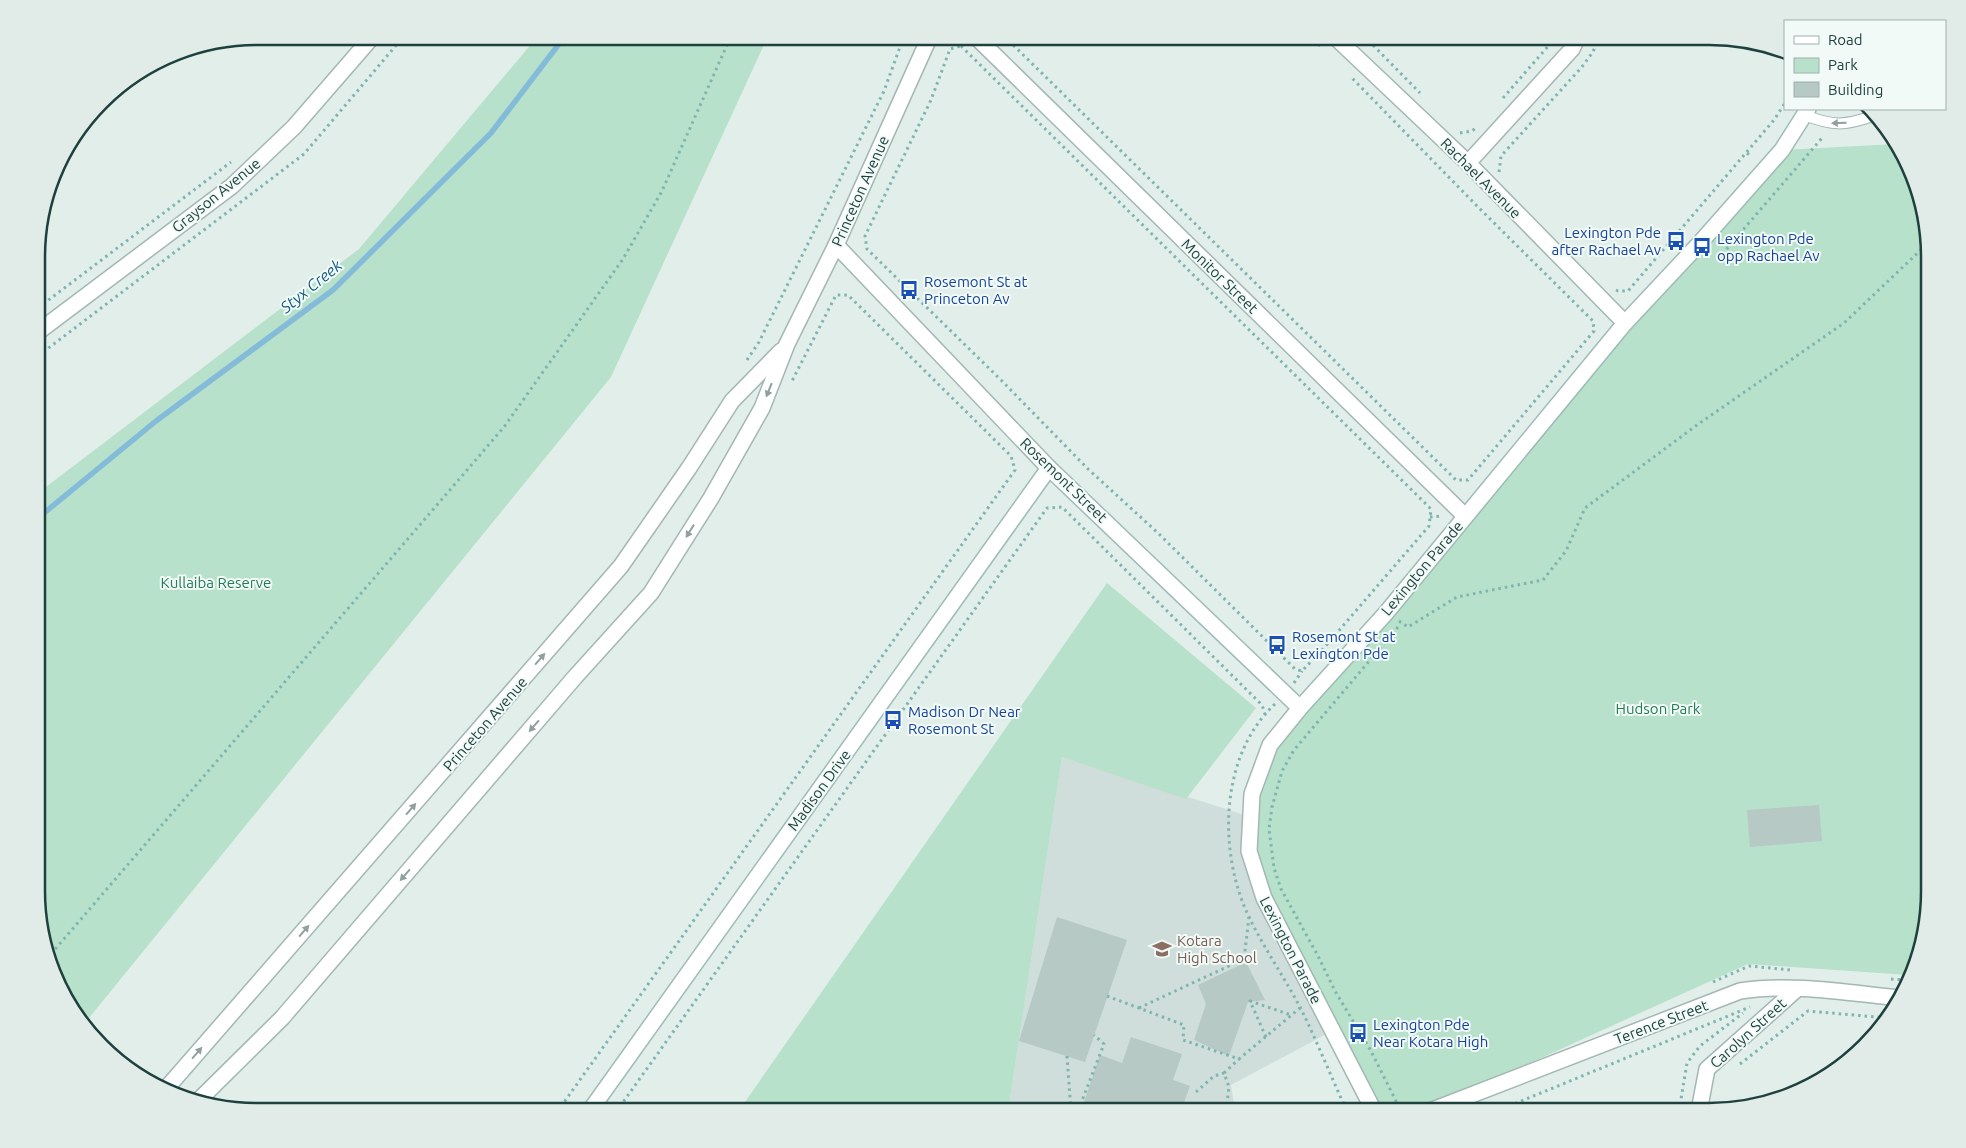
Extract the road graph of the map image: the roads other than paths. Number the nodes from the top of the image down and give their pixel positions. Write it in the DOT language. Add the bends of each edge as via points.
graph roads {
  1 [pos="365,45"];
  2 [pos="926,45"];
  3 [pos="984,45"];
  4 [pos="1343,45"];
  5 [pos="1574,45"];
  6 [pos="1806,112"];
  7 [pos="1868,117"];
  8 [pos="1468,163"];
  9 [pos="836,245"];
  10 [pos="1625,323"];
  11 [pos="45,327"];
  12 [pos="787,344"];
  13 [pos="1049,468"];
  14 [pos="1465,516"];
  15 [pos="1300,708"];
  16 [pos="1797,989"];
  17 [pos="1893,997"];
  18 [pos="170,1084"];
  19 [pos="203,1096"];
  20 [pos="595,1103"];
  21 [pos="1370,1103"];
  22 [pos="1450,1103"];
  23 [pos="1701,1103"];
  1 -- 11 [label="street, Grayson Avenue" via="294,127 232,186"];
  2 -- 9 [label="street, Princeton Avenue"];
  3 -- 14 [label="street, Monitor Street"];
  4 -- 8 [label="street, Rachael Avenue"];
  5 -- 8 [label="street"];
  7 -- 6 [label="lane, one-way" via="1838,125 1822,122"];
  6 -- 10 [label="street, Lexington Parade" via="1782,150"];
  8 -- 10 [label="street, Rachael Avenue"];
  9 -- 12 [label="street, Princeton Avenue"];
  9 -- 13 [label="street, Rosemont Street"];
  10 -- 14 [label="street, Lexington Parade"];
  18 -- 12 [label="street, Princeton Avenue, one-way" via="621,566 732,401"];
  12 -- 19 [label="street, Princeton Avenue, one-way" via="762,408 711,498 651,593 282,1018"];
  13 -- 15 [label="street, Rosemont Street"];
  13 -- 20 [label="street, Madison Drive"];
  14 -- 15 [label="street, Lexington Parade" via="1386,613"];
  15 -- 21 [label="street, Lexington Parade" via="1270,745 1252,794 1250,851 1264,898"];
  16 -- 17 [label="street, Terence Street"];
  16 -- 22 [label="street, Terence Street" via="1740,990"];
  16 -- 23 [label="street, Carolyn Street" via="1707,1069"];
}
